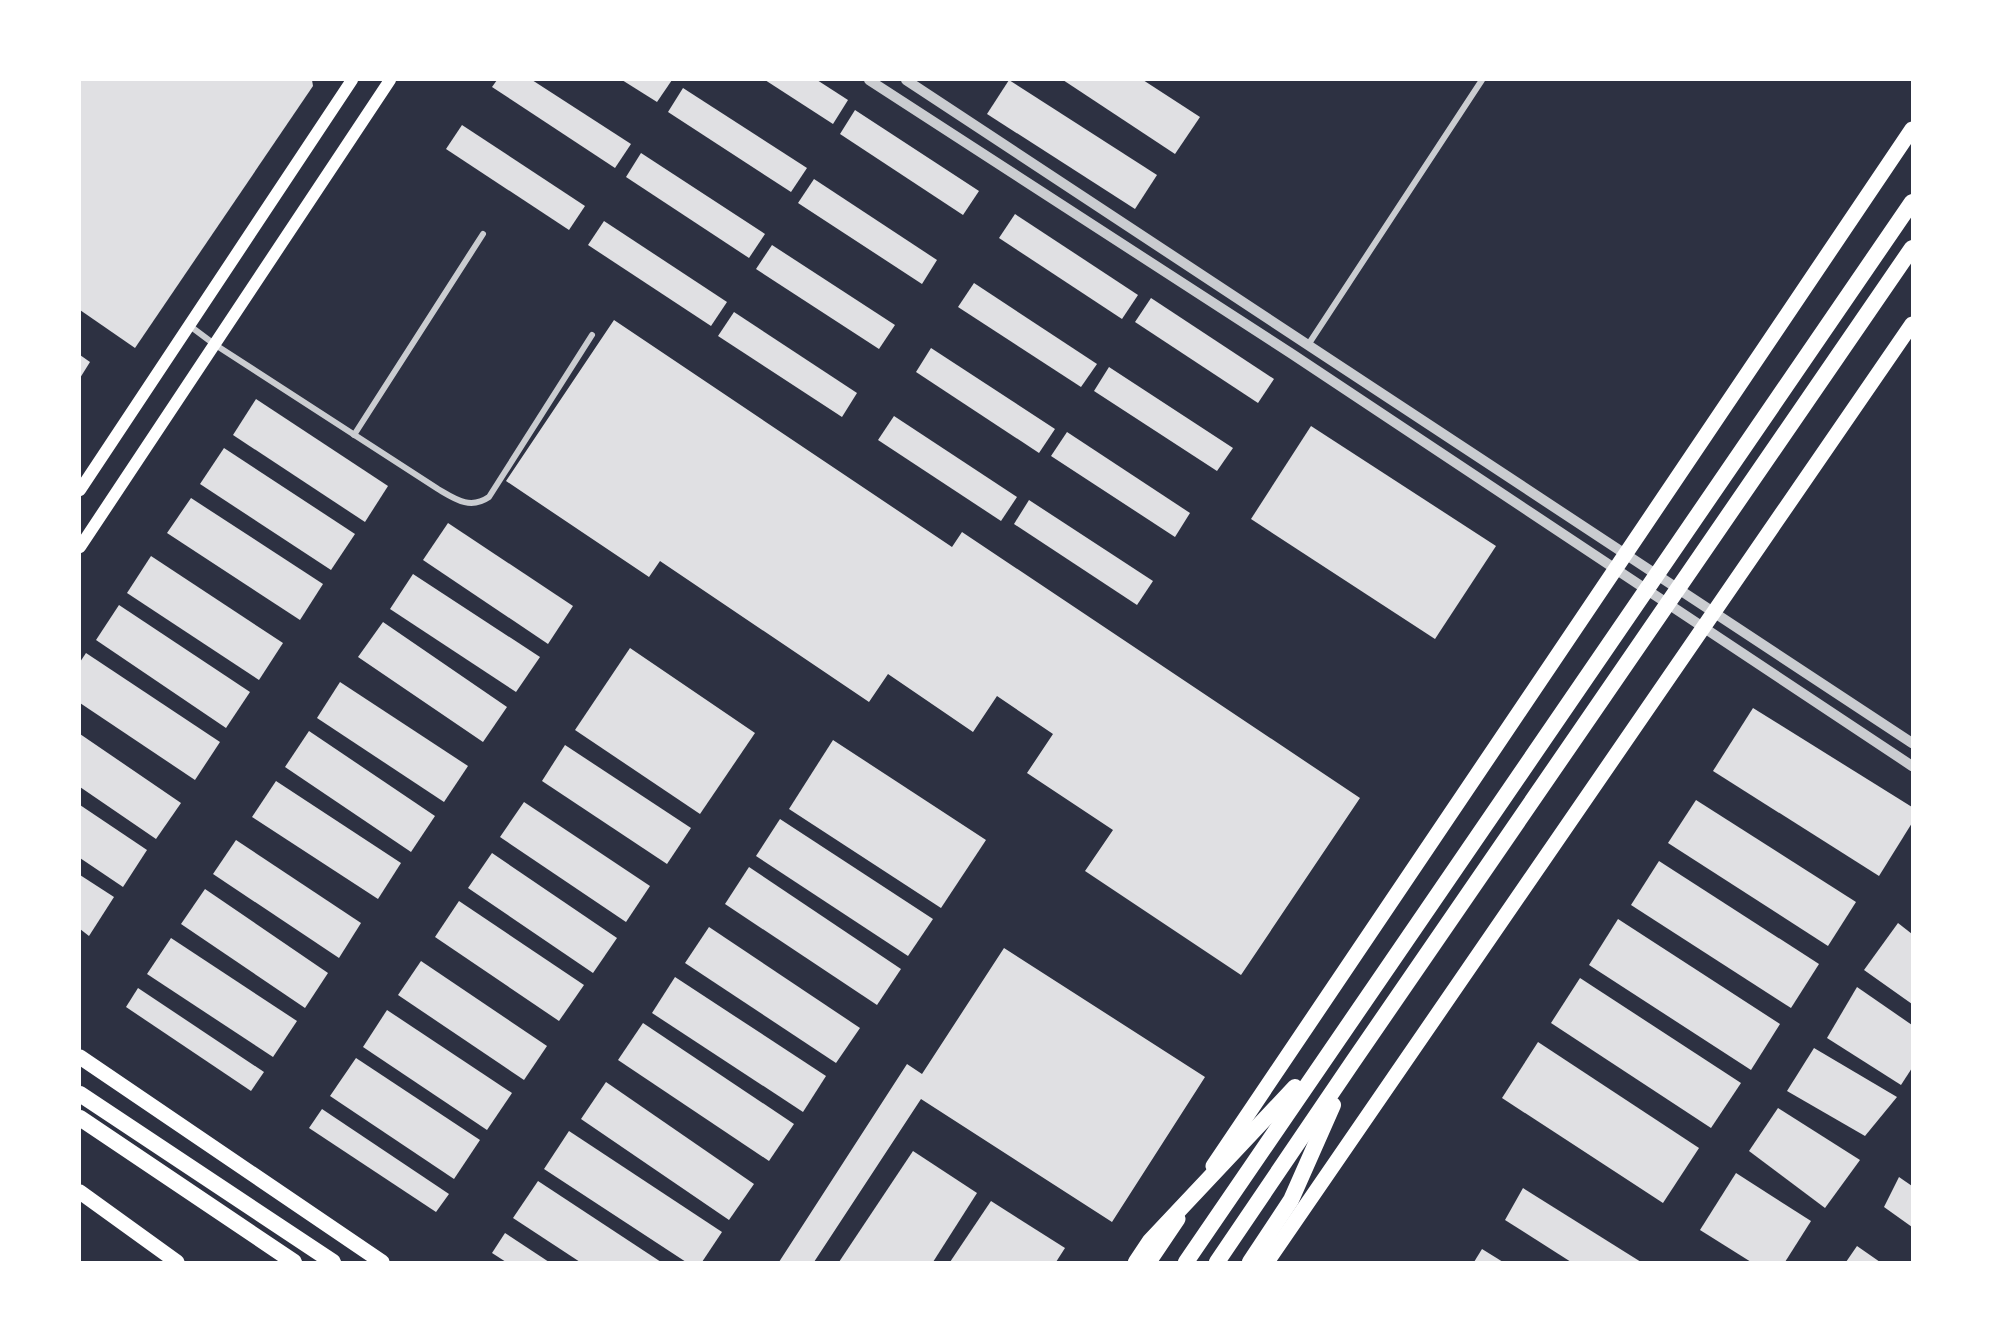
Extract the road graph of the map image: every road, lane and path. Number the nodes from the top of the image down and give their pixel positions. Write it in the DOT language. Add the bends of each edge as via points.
graph roads {
  1 [pos="352,80"];
  2 [pos="390,80"];
  3 [pos="869,80"];
  4 [pos="906,80"];
  5 [pos="1482,80"];
  6 [pos="1912,129"];
  7 [pos="1912,202"];
  8 [pos="483,234"];
  9 [pos="1912,248"];
  10 [pos="1912,324"];
  11 [pos="190,326"];
  12 [pos="592,335"];
  13 [pos="214,344"];
  14 [pos="1308,345"];
  15 [pos="354,435"];
  16 [pos="80,490"];
  17 [pos="80,547"];
  18 [pos="1627,555"];
  19 [pos="1616,569"];
  20 [pos="1714,613"];
  21 [pos="1704,628"];
  22 [pos="1912,742"];
  23 [pos="1912,766"];
  24 [pos="1331,1049"];
  25 [pos="80,1057"];
  26 [pos="1352,1063"];
  27 [pos="80,1094"];
  28 [pos="80,1118"];
  29 [pos="80,1192"];
  30 [pos="177,1263"];
  31 [pos="294,1263"];
  32 [pos="333,1263"];
  33 [pos="382,1263"];
  34 [pos="1136,1263"];
  35 [pos="1149,1263"];
  36 [pos="1186,1263"];
  37 [pos="1217,1263"];
  38 [pos="1250,1263"];
  39 [pos="1267,1263"];
  1 -- 11 [label="main road"];
  2 -- 13 [label="main road"];
  3 -- 19 [label="street"];
  4 -- 14 [label="street"];
  5 -- 14 [label="street"];
  6 -- 18 [label="main road"];
  7 -- 24 [label="highway"];
  8 -- 15 [label="street"];
  9 -- 26 [label="highway"];
  10 -- 20 [label="main road"];
  11 -- 13 [label="street"];
  11 -- 16 [label="main road"];
  12 -- 15 [label="street" via="489,497 480,503 452,498"];
  13 -- 15 [label="street"];
  13 -- 17 [label="main road"];
  14 -- 18 [label="street"];
  18 -- 19 [label="main road"];
  18 -- 20 [label="street"];
  19 -- 21 [label="street"];
  19 -- 35 [label="main road"];
  20 -- 21 [label="main road"];
  20 -- 22 [label="street"];
  21 -- 23 [label="street"];
  21 -- 39 [label="main road"];
  24 -- 34 [label="highway" via="1150,1241"];
  24 -- 36 [label="highway"];
  25 -- 33 [label="main road"];
  26 -- 37 [label="highway"];
  26 -- 38 [label="highway" via="1291,1200"];
  27 -- 32 [label="highway"];
  28 -- 31 [label="highway"];
  29 -- 30 [label="main road"];
}
